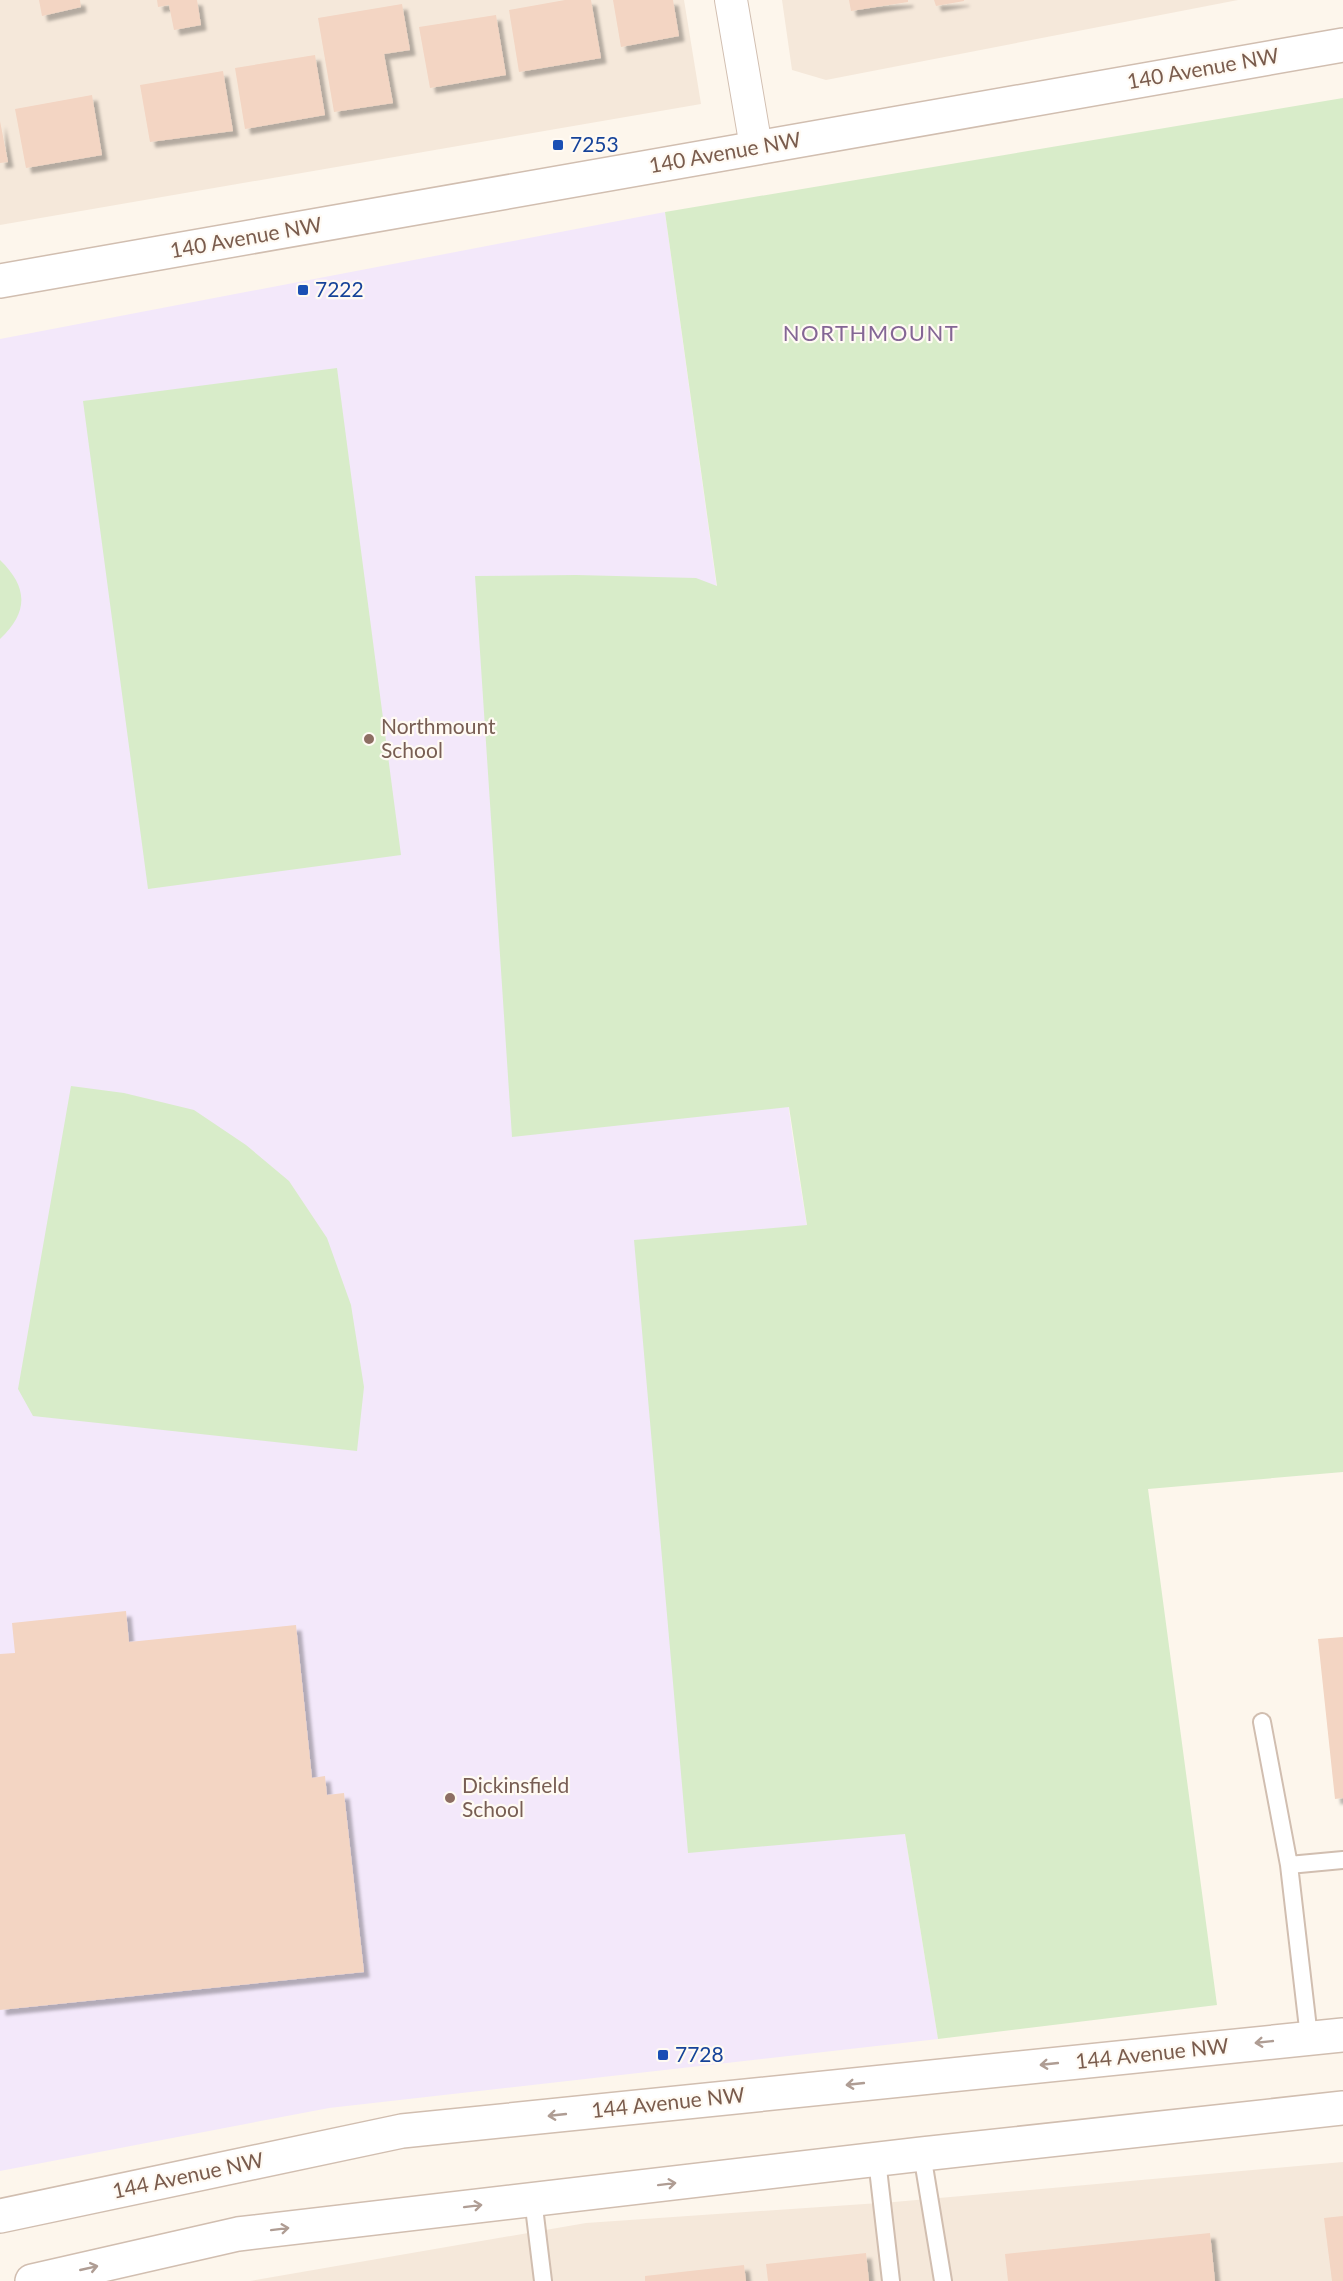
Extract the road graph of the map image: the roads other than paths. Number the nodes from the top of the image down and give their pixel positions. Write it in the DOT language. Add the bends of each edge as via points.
graph roads {
  1 [pos="731,0"];
  2 [pos="1343,45"];
  3 [pos="756,147"];
  4 [pos="0,281"];
  5 [pos="1262,1722"];
  6 [pos="1343,1860"];
  7 [pos="1288,1865"];
  8 [pos="1343,2035"];
  9 [pos="1309,2037"];
  10 [pos="1343,2108"];
  11 [pos="922,2154"];
  12 [pos="877,2160"];
  13 [pos="533,2199"];
  14 [pos="0,2216"];
  15 [pos="32,2281"];
  16 [pos="543,2281"];
  17 [pos="891,2281"];
  18 [pos="943,2281"];
  1 -- 3 [label="street"];
  2 -- 3 [label="street, 140 Avenue NW"];
  3 -- 4 [label="street, 140 Avenue NW"];
  5 -- 7 [label="lane"];
  6 -- 7 [label="lane"];
  7 -- 9 [label="lane"];
  8 -- 9 [label="street, 144 Avenue NW"];
  9 -- 14 [label="street, 144 Avenue NW, one-way" via="402,2131"];
  10 -- 11 [label="street"];
  11 -- 12 [label="street"];
  11 -- 18 [label="lane"];
  13 -- 12 [label="street, one-way"];
  12 -- 17 [label="lane"];
  15 -- 13 [label="street, one-way" via="238,2234"];
  13 -- 16 [label="lane"];
}
